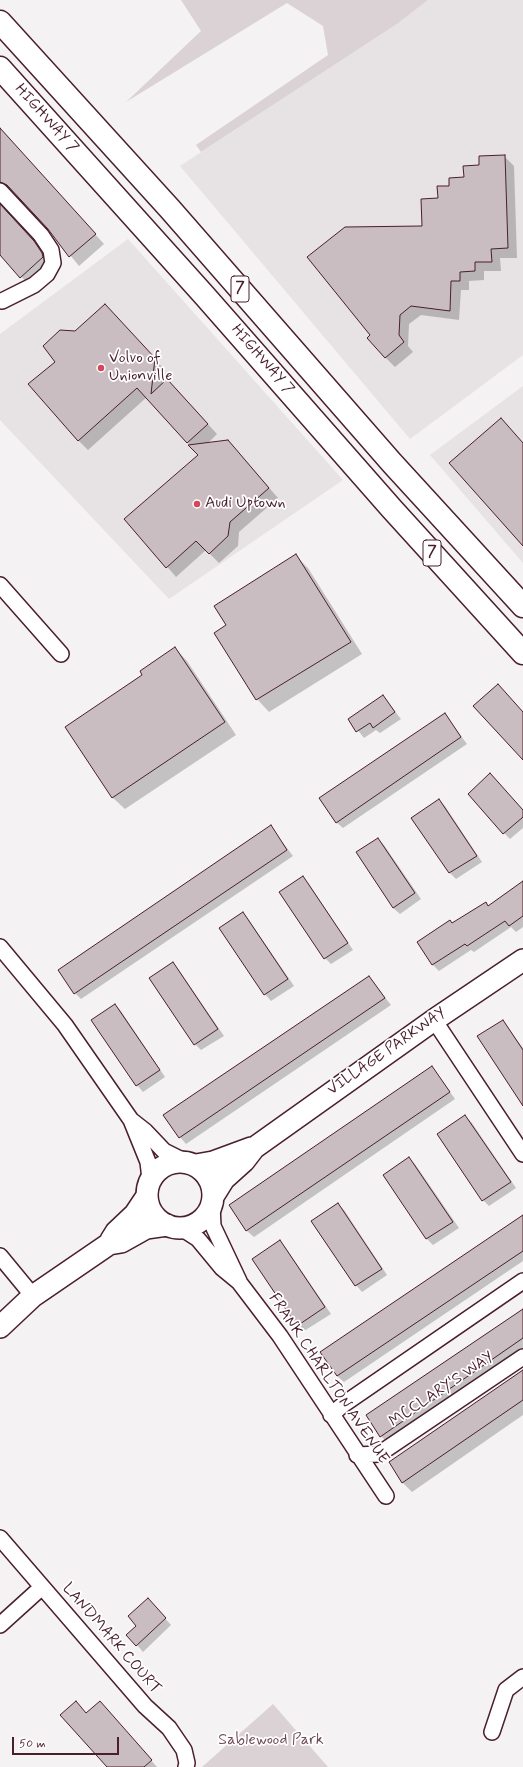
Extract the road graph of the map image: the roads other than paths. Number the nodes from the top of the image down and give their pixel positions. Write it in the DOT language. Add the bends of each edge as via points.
graph roads {
  1 [pos="0,22"];
  2 [pos="0,68"];
  3 [pos="0,191"];
  4 [pos="1,302"];
  5 [pos="0,585"];
  6 [pos="523,606"];
  7 [pos="523,653"];
  8 [pos="61,654"];
  9 [pos="0,947"];
  10 [pos="523,960"];
  11 [pos="434,1020"];
  12 [pos="131,1120"];
  13 [pos="254,1148"];
  14 [pos="523,1154"];
  15 [pos="190,1163"];
  16 [pos="149,1188"];
  17 [pos="213,1200"];
  18 [pos="174,1227"];
  19 [pos="109,1244"];
  20 [pos="0,1256"];
  21 [pos="523,1281"];
  22 [pos="239,1282"];
  23 [pos="33,1296"];
  24 [pos="0,1328"];
  25 [pos="523,1357"];
  26 [pos="331,1415"];
  27 [pos="357,1455"];
  28 [pos="386,1496"];
  29 [pos="0,1538"];
  30 [pos="42,1587"];
  31 [pos="0,1625"];
  32 [pos="523,1677"];
  33 [pos="492,1732"];
  34 [pos="186,1767"];
  1 -- 6 [label="main road, HIGHWAY 7 / 7" via="180,221 392,463"];
  2 -- 7 [label="main road, HIGHWAY 7 / 7"];
  3 -- 4 [label="street" via="41,235 51,250 53,262 47,274 34,285"];
  5 -- 8 [label="street"];
  9 -- 12 [label="street" via="65,1025"];
  10 -- 11 [label="main road, VILLAGE PARKWAY"];
  11 -- 13 [label="main road, VILLAGE PARKWAY"];
  11 -- 14 [label="street"];
  12 -- 15 [label="street" via="164,1151"];
  12 -- 16 [label="street" via="148,1162"];
  13 -- 15 [label="main road, VILLAGE PARKWAY" via="213,1162"];
  13 -- 17 [label="main road, VILLAGE PARKWAY" via="224,1179"];
  15 -- 16 [label="main road" via="174,1162 164,1165 156,1171"];
  15 -- 17 [label="main road" via="209,1177"];
  16 -- 18 [label="main road" via="153,1214"];
  16 -- 19 [label="main road" via="135,1214 116,1232"];
  17 -- 18 [label="main road" via="200,1222 191,1226"];
  17 -- 22 [label="street, FRANK CHARLTON AVENUE" via="213,1226"];
  18 -- 19 [label="main road" via="151,1227 121,1242"];
  18 -- 22 [label="street, FRANK CHARLTON AVENUE" via="198,1239 222,1268"];
  19 -- 23 [label="main road"];
  20 -- 23 [label="street"];
  21 -- 26 [label="street"];
  22 -- 26 [label="street, FRANK CHARLTON AVENUE" via="280,1336"];
  23 -- 24 [label="main road"];
  25 -- 27 [label="street, MCCLARY'S WAY" via="379,1454"];
  26 -- 27 [label="street, FRANK CHARLTON AVENUE"];
  27 -- 28 [label="street, FRANK CHARLTON AVENUE"];
  29 -- 30 [label="street, LANDMARK COURT"];
  30 -- 31 [label="street"];
  30 -- 34 [label="street, LANDMARK COURT" via="145,1706 169,1728 184,1750"];
  32 -- 33 [label="street" via="506,1690"];
}
